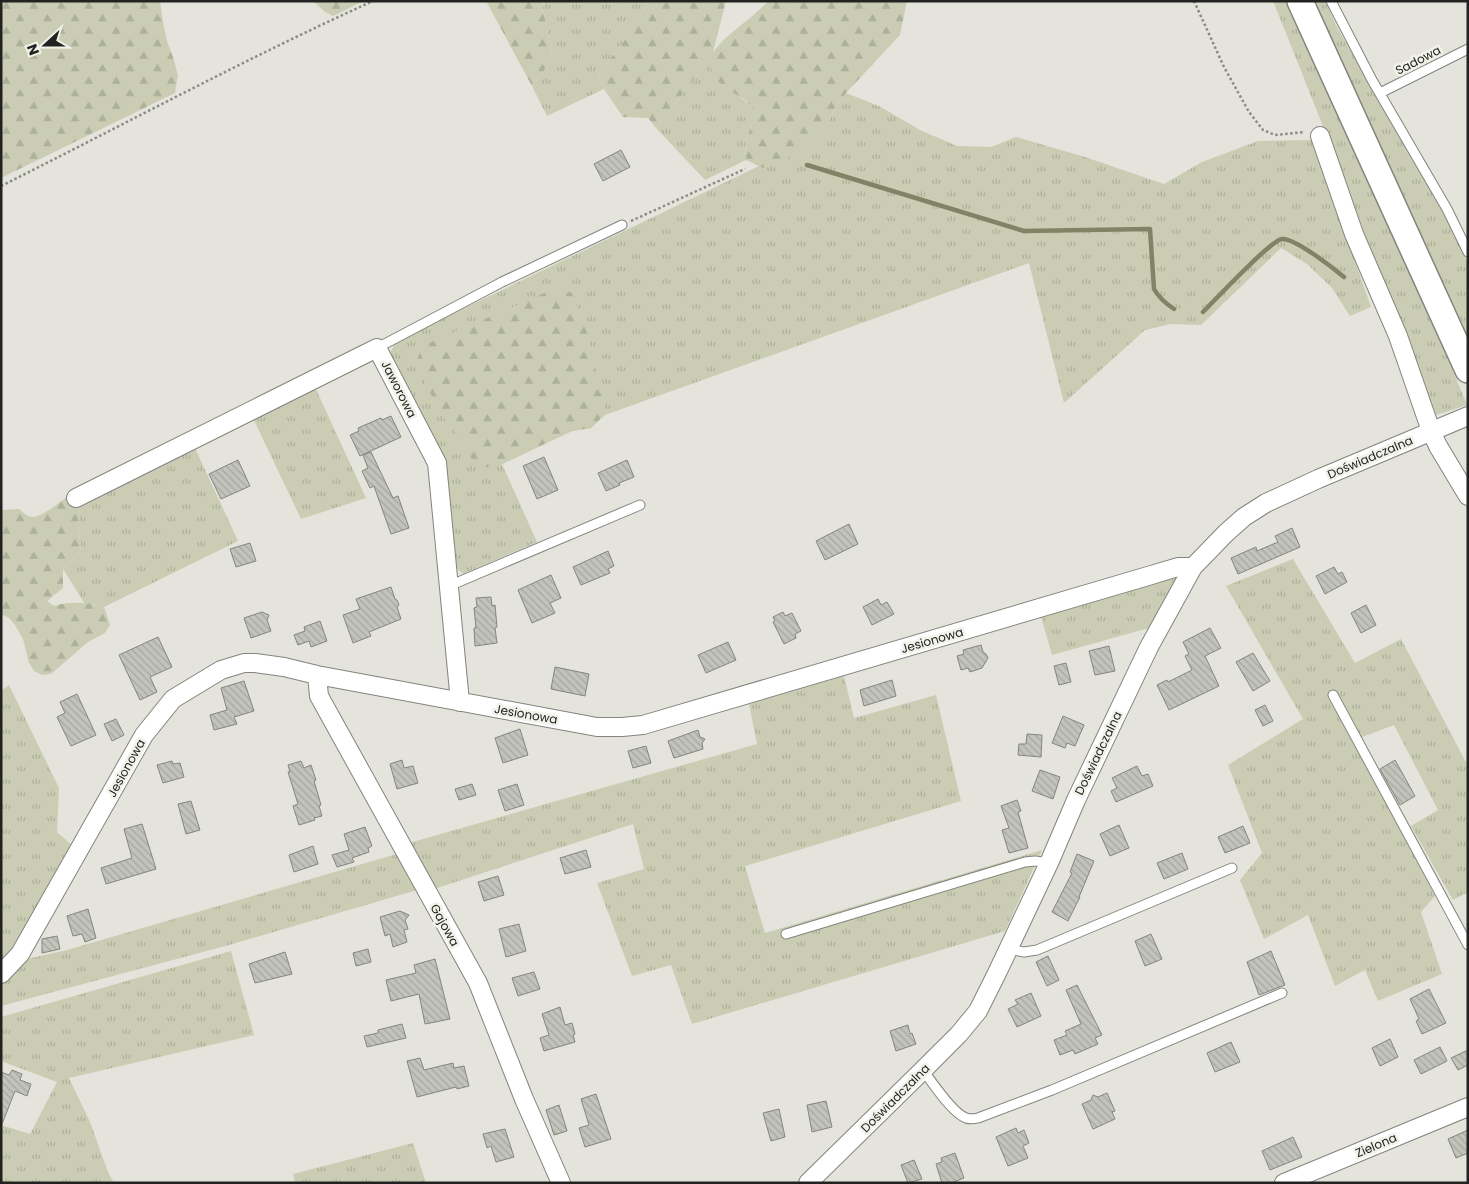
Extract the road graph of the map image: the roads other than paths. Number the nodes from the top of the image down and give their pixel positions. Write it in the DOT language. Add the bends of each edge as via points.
graph roads {
  1 [pos="1300,1"];
  2 [pos="1330,1"];
  3 [pos="1468,49"];
  4 [pos="1380,93"];
  5 [pos="1320,136"];
  6 [pos="622,225"];
  7 [pos="1468,252"];
  8 [pos="377,348"];
  9 [pos="1468,370"];
  10 [pos="1468,416"];
  11 [pos="1431,431"];
  12 [pos="1468,496"];
  13 [pos="76,498"];
  14 [pos="640,505"];
  15 [pos="1193,567"];
  16 [pos="449,586"];
  17 [pos="317,675"];
  18 [pos="1333,695"];
  19 [pos="460,702"];
  20 [pos="1049,863"];
  21 [pos="1232,868"];
  22 [pos="786,934"];
  23 [pos="1468,944"];
  24 [pos="1008,949"];
  25 [pos="1,974"];
  26 [pos="1282,992"];
  27 [pos="923,1070"];
  28 [pos="1468,1106"];
  29 [pos="561,1183"];
  30 [pos="808,1183"];
  31 [pos="1284,1183"];
  1 -- 9 [label="main road"];
  2 -- 4 [label="lane"];
  3 -- 4 [label="lane, Sadowa"];
  4 -- 7 [label="lane"];
  5 -- 11 [label="street" via="1354,234 1398,336"];
  6 -- 8 [label="lane" via="502,282"];
  8 -- 13 [label="street, Jaworowa"];
  8 -- 16 [label="street, Jaworowa" via="437,463"];
  10 -- 11 [label="street, Doświadczalna"];
  11 -- 12 [label="street"];
  11 -- 15 [label="street, Doświadczalna" via="1266,503 1244,517"];
  14 -- 16 [label="lane"];
  15 -- 19 [label="street, Jesionowa" via="1148,576 643,725 597,727"];
  15 -- 20 [label="street, Doświadczalna" via="1149,647"];
  16 -- 19 [label="street, Jaworowa"];
  17 -- 19 [label="street, Jesionowa"];
  17 -- 25 [label="street, Jesionowa" via="284,667 244,663 221,670 173,699 144,735 20,954"];
  17 -- 29 [label="street, Gajowa" via="319,696 478,983"];
  18 -- 23 [label="lane"];
  20 -- 22 [label="lane" via="1024,862"];
  20 -- 24 [label="street, Doświadczalna"];
  21 -- 24 [label="lane" via="1037,950"];
  24 -- 27 [label="street, Doświadczalna" via="978,1011"];
  26 -- 27 [label="lane" via="978,1118 967,1119 957,1113"];
  27 -- 30 [label="street, Doświadczalna"];
  28 -- 31 [label="street, Zielona"];
}
